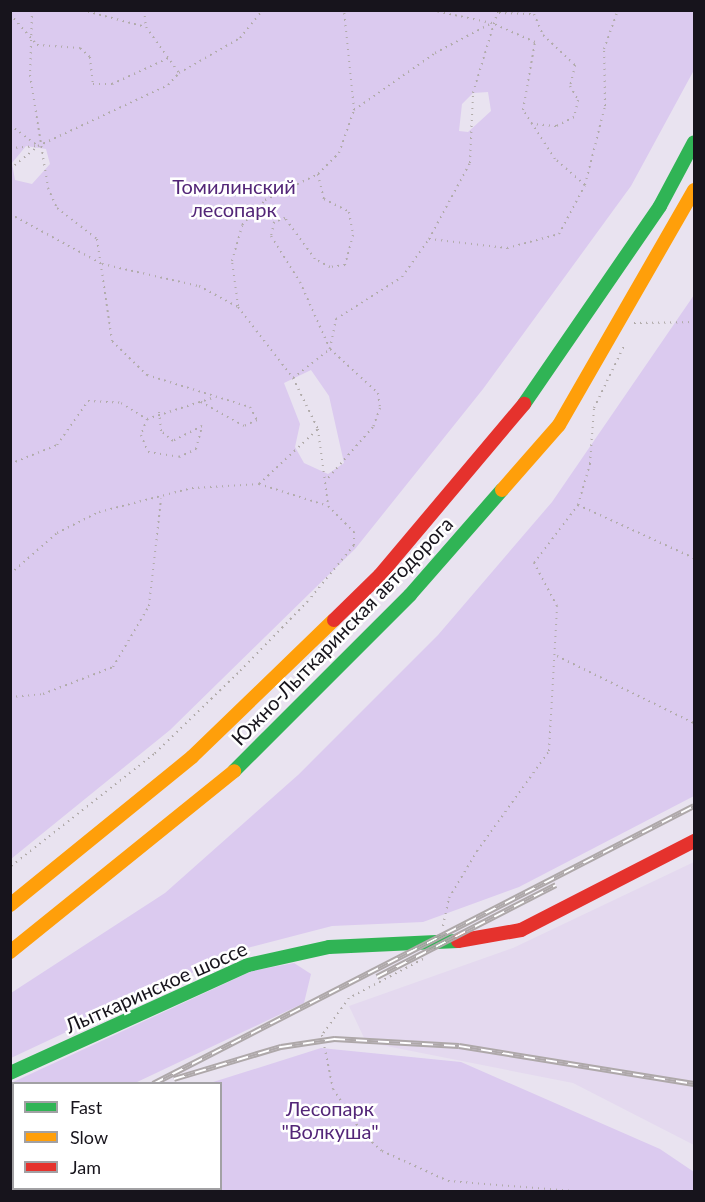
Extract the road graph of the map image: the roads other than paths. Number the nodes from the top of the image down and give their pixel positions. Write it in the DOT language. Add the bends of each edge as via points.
graph roads {
  1 [pos="694,142"];
  2 [pos="694,190"];
  3 [pos="694,841"];
  4 [pos="10,905"];
  5 [pos="10,952"];
  6 [pos="10,1073"];
  1 -- 4 [label="main road, Южно-Лыткаринская автодорога" via="660,206 524,404 380,574 192,757"];
  2 -- 5 [label="main road, Южно-Лыткаринская автодорога" via="559,425 410,596 229,776"];
  3 -- 6 [label="main road, Лыткаринское шоссе" via="521,930 436,949 329,947 248,965"];
}
